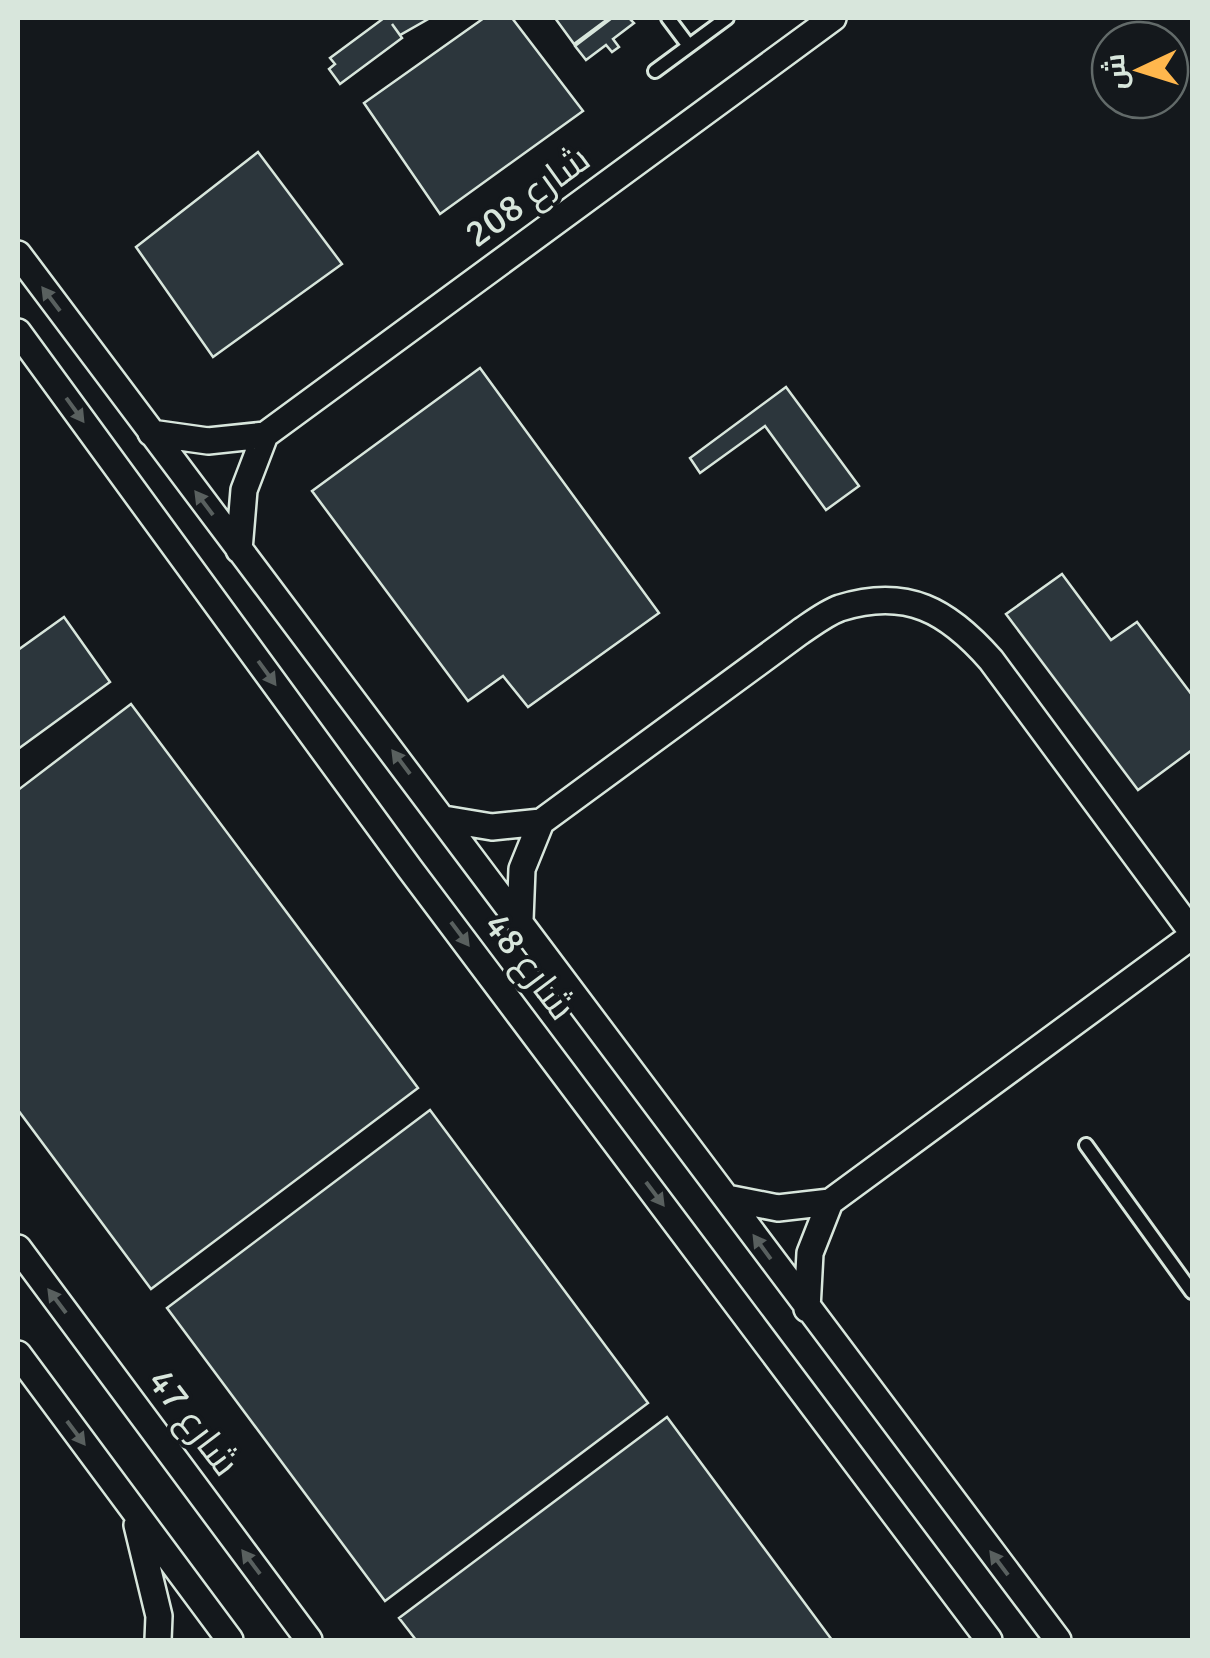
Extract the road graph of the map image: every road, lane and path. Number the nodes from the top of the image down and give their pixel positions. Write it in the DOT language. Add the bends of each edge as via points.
graph roads {
  1 [pos="668,18"];
  2 [pos="727,18"];
  3 [pos="833,18"];
  4 [pos="689,46"];
  5 [pos="655,71"];
  6 [pos="18,254"];
  7 [pos="18,332"];
  8 [pos="151,433"];
  9 [pos="265,435"];
  10 [pos="239,550"];
  11 [pos="444,819"];
  12 [pos="541,822"];
  13 [pos="520,920"];
  14 [pos="1192,934"];
  15 [pos="1086,1145"];
  16 [pos="726,1198"];
  17 [pos="830,1202"];
  18 [pos="18,1248"];
  19 [pos="1192,1292"];
  20 [pos="807,1309"];
  21 [pos="18,1354"];
  22 [pos="134,1511"];
  23 [pos="158,1640"];
  24 [pos="230,1640"];
  25 [pos="309,1640"];
  26 [pos="990,1640"];
  27 [pos="1058,1640"];
  1 -- 4 [label="lane"];
  2 -- 4 [label="lane"];
  3 -- 9 [label="street, شارع 208"];
  4 -- 5 [label="lane"];
  8 -- 6 [label="street, شارع 48, one-way"];
  7 -- 26 [label="street, شارع 48, one-way" via="410,869"];
  8 -- 9 [label="street" via="208,441"];
  10 -- 8 [label="street, شارع 48, one-way"];
  9 -- 10 [label="street" via="244,490"];
  11 -- 10 [label="street, شارع 48, one-way"];
  11 -- 12 [label="street" via="492,827"];
  11 -- 13 [label="street, شارع 48"];
  12 -- 13 [label="street, شارع 48" via="522,869"];
  12 -- 14 [label="street" via="837,609 880,600 923,606 962,627 991,660"];
  13 -- 16 [label="street, شارع 48"];
  14 -- 17 [label="street"];
  15 -- 19 [label="lane"];
  16 -- 17 [label="street" via="778,1208"];
  20 -- 16 [label="street, شارع 48, one-way"];
  17 -- 20 [label="street" via="810,1253"];
  25 -- 18 [label="street, شارع 47, one-way"];
  27 -- 20 [label="street, شارع 48, one-way"];
  21 -- 22 [label="street, one-way"];
  22 -- 23 [label="street" via="160,1616"];
  22 -- 24 [label="street"];
}
